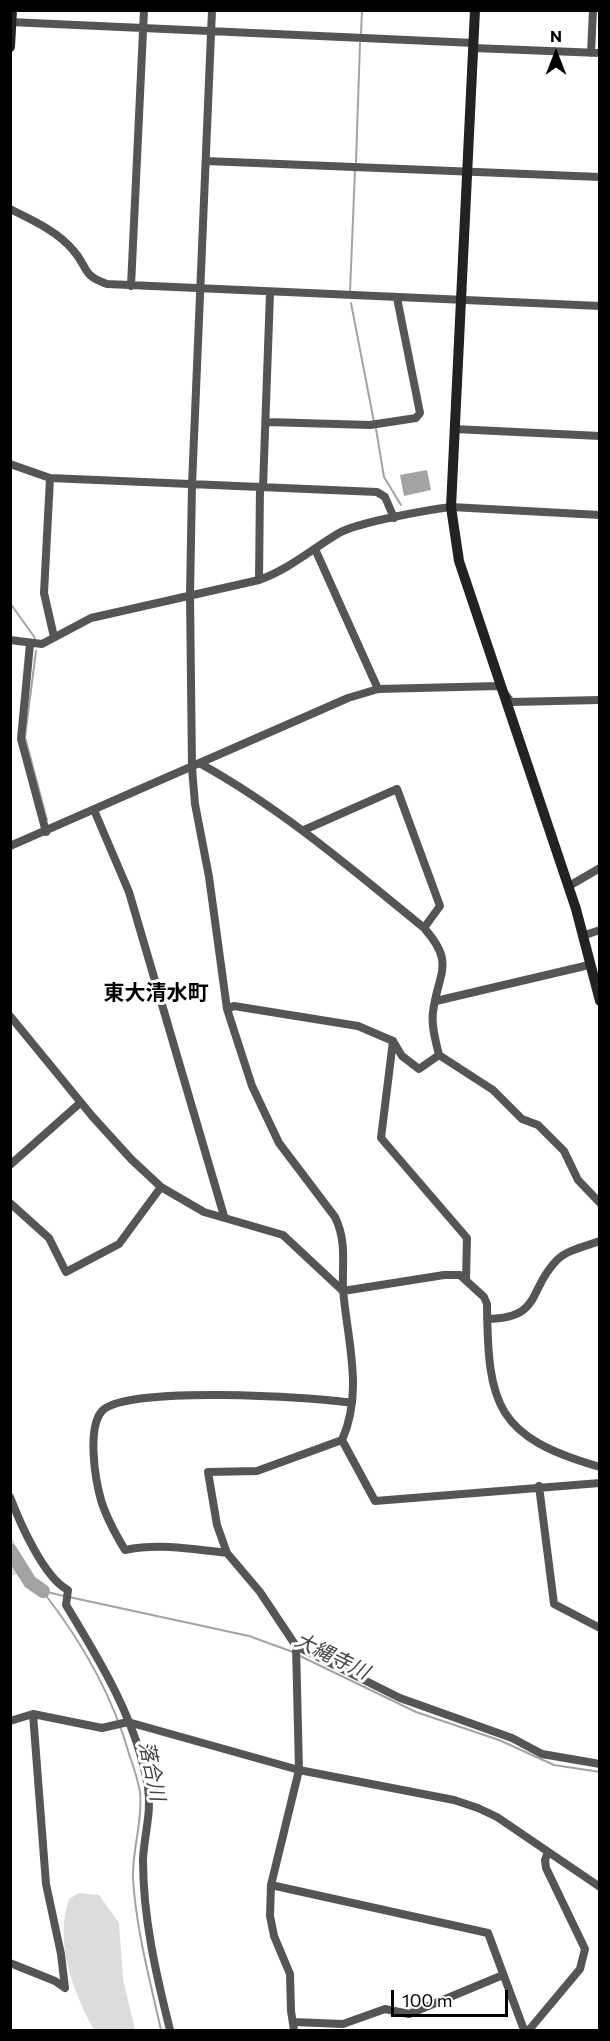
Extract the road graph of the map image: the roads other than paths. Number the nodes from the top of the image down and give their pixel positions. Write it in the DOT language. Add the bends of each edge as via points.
graph roads {
  1 [pos="12,10"];
  2 [pos="144,10"];
  3 [pos="212,10"];
  4 [pos="475,10"];
  5 [pos="593,10"];
  6 [pos="11,22"];
  7 [pos="143,29"];
  8 [pos="211,30"];
  9 [pos="474,45"];
  10 [pos="10,46"];
  11 [pos="595,53"];
  12 [pos="206,161"];
  13 [pos="467,171"];
  14 [pos="600,177"];
  15 [pos="10,209"];
  16 [pos="130,286"];
  17 [pos="201,289"];
  18 [pos="270,293"];
  19 [pos="397,298"];
  20 [pos="460,300"];
  21 [pos="600,306"];
  22 [pos="267,422"];
  23 [pos="454,429"];
  24 [pos="600,436"];
  25 [pos="10,464"];
  26 [pos="50,478"];
  27 [pos="192,485"];
  28 [pos="262,487"];
  29 [pos="452,507"];
  30 [pos="600,515"];
  31 [pos="394,518"];
  32 [pos="315,549"];
  33 [pos="259,580"];
  34 [pos="190,596"];
  35 [pos="54,637"];
  36 [pos="10,640"];
  37 [pos="30,644"];
  38 [pos="499,686"];
  39 [pos="378,689"];
  40 [pos="600,700"];
  41 [pos="201,764"];
  42 [pos="192,768"];
  43 [pos="93,810"];
  44 [pos="304,830"];
  45 [pos="46,832"];
  46 [pos="10,846"];
  47 [pos="600,868"];
  48 [pos="568,886"];
  49 [pos="424,928"];
  50 [pos="600,930"];
  51 [pos="582,936"];
  52 [pos="589,964"];
  53 [pos="436,1001"];
  54 [pos="599,1001"];
  55 [pos="227,1009"];
  56 [pos="10,1016"];
  57 [pos="393,1041"];
  58 [pos="439,1055"];
  59 [pos="80,1102"];
  60 [pos="10,1165"];
  61 [pos="161,1186"];
  62 [pos="10,1203"];
  63 [pos="600,1203"];
  64 [pos="224,1216"];
  65 [pos="600,1240"];
  66 [pos="466,1280"];
  67 [pos="344,1291"];
  68 [pos="487,1320"];
  69 [pos="352,1402"];
  70 [pos="342,1440"];
  71 [pos="600,1467"];
  72 [pos="600,1483"];
  73 [pos="539,1486"];
  74 [pos="10,1497"];
  75 [pos="228,1553"];
  76 [pos="600,1628"];
  77 [pos="297,1647"];
  78 [pos="33,1714"];
  79 [pos="10,1721"];
  80 [pos="128,1722"];
  81 [pos="600,1764"];
  82 [pos="300,1770"];
  83 [pos="548,1852"];
  84 [pos="272,1885"];
  85 [pos="600,1887"];
  86 [pos="10,1963"];
  87 [pos="503,1975"];
  88 [pos="294,2026"];
  89 [pos="170,2031"];
  90 [pos="524,2031"];
  91 [pos="529,2031"];
  1 -- 6 [label="street"];
  2 -- 7 [label="street"];
  3 -- 8 [label="street"];
  4 -- 9 [label="street"];
  5 -- 11 [label="street"];
  6 -- 7 [label="street"];
  6 -- 10 [label="street"];
  7 -- 8 [label="street"];
  7 -- 16 [label="street"];
  8 -- 9 [label="street"];
  8 -- 12 [label="street"];
  9 -- 11 [label="street"];
  9 -- 13 [label="street"];
  12 -- 13 [label="street"];
  12 -- 17 [label="street"];
  13 -- 14 [label="street"];
  13 -- 20 [label="street"];
  15 -- 16 [label="street" via="44,226 73,249 90,279"];
  16 -- 17 [label="street"];
  17 -- 18 [label="street"];
  17 -- 27 [label="street"];
  18 -- 19 [label="street"];
  18 -- 22 [label="street"];
  19 -- 20 [label="street"];
  19 -- 22 [label="street" via="420,413 416,418 370,425"];
  20 -- 21 [label="street"];
  20 -- 23 [label="street"];
  22 -- 28 [label="street"];
  23 -- 24 [label="street"];
  23 -- 29 [label="street"];
  25 -- 26 [label="street"];
  26 -- 27 [label="street"];
  26 -- 35 [label="street" via="44,593"];
  27 -- 28 [label="street"];
  27 -- 34 [label="street"];
  28 -- 31 [label="street" via="377,492 385,497"];
  28 -- 33 [label="street"];
  29 -- 30 [label="street"];
  29 -- 31 [label="street"];
  29 -- 38 [label="street" via="459,561"];
  31 -- 32 [label="street" via="341,532"];
  32 -- 33 [label="street"];
  32 -- 39 [label="street"];
  33 -- 34 [label="street"];
  34 -- 35 [label="street" via="91,618"];
  34 -- 42 [label="street"];
  35 -- 37 [label="street" via="42,644"];
  36 -- 37 [label="street"];
  37 -- 45 [label="street" via="21,739"];
  38 -- 39 [label="street"];
  38 -- 40 [label="street" via="511,702"];
  38 -- 48 [label="street"];
  39 -- 41 [label="street" via="348,698"];
  41 -- 42 [label="street"];
  41 -- 44 [label="street"];
  42 -- 43 [label="street"];
  42 -- 55 [label="street"];
  43 -- 45 [label="street"];
  43 -- 64 [label="street" via="129,892"];
  44 -- 49 [label="street"];
  44 -- 49 [label="street" via="397,789 440,906"];
  45 -- 46 [label="street"];
  47 -- 48 [label="street"];
  48 -- 51 [label="street"];
  49 -- 53 [label="street" via="439,945 443,958"];
  50 -- 51 [label="street"];
  51 -- 52 [label="street"];
  52 -- 53 [label="street"];
  52 -- 54 [label="street"];
  53 -- 58 [label="street" via="433,1013"];
  55 -- 57 [label="street" via="234,1006 358,1026"];
  55 -- 67 [label="street" via="263,1112 279,1143 341,1230"];
  56 -- 59 [label="street"];
  57 -- 58 [label="street" via="402,1056 419,1069"];
  57 -- 66 [label="street" via="381,1138 467,1238"];
  58 -- 63 [label="street" via="493,1090 522,1119 538,1125 564,1151 578,1180"];
  59 -- 60 [label="street"];
  59 -- 61 [label="street" via="131,1160"];
  61 -- 62 [label="street" via="119,1244 66,1272 49,1238"];
  61 -- 64 [label="street" via="204,1212"];
  64 -- 67 [label="street" via="288,1238"];
  65 -- 68 [label="street" via="558,1259 525,1311"];
  66 -- 67 [label="street" via="460,1275 444,1275"];
  66 -- 68 [label="street" via="484,1298"];
  67 -- 69 [label="street" via="352,1345"];
  68 -- 71 [label="street" via="489,1370 505,1416 530,1440"];
  69 -- 70 [label="street" via="351,1420"];
  69 -- 75 [label="street" via="289,1396 176,1397 126,1400 104,1408 95,1431 95,1470 101,1502 124,1550 179,1547"];
  70 -- 73 [label="street" via="375,1501"];
  70 -- 75 [label="street" via="257,1471 208,1472 217,1525"];
  72 -- 73 [label="street"];
  73 -- 76 [label="street" via="554,1604"];
  74 -- 80 [label="street" via="33,1547 59,1586 68,1590 66,1598"];
  75 -- 77 [label="street"];
  77 -- 81 [label="street" via="400,1698 512,1738 542,1754"];
  77 -- 82 [label="street"];
  78 -- 79 [label="street"];
  78 -- 80 [label="street" via="102,1728"];
  78 -- 86 [label="street" via="46,1884 65,1988"];
  80 -- 82 [label="street"];
  80 -- 89 [label="street" via="148,1790 150,1813 143,1859 145,1909"];
  82 -- 83 [label="street" via="454,1800 497,1817"];
  82 -- 84 [label="street"];
  83 -- 85 [label="street"];
  83 -- 91 [label="street" via="546,1868 585,1949 584,1960"];
  84 -- 87 [label="street" via="488,1933"];
  84 -- 88 [label="street" via="270,1916 290,1974"];
  87 -- 88 [label="street" via="409,2014 385,2009 343,2024"];
  87 -- 90 [label="street"];
}
